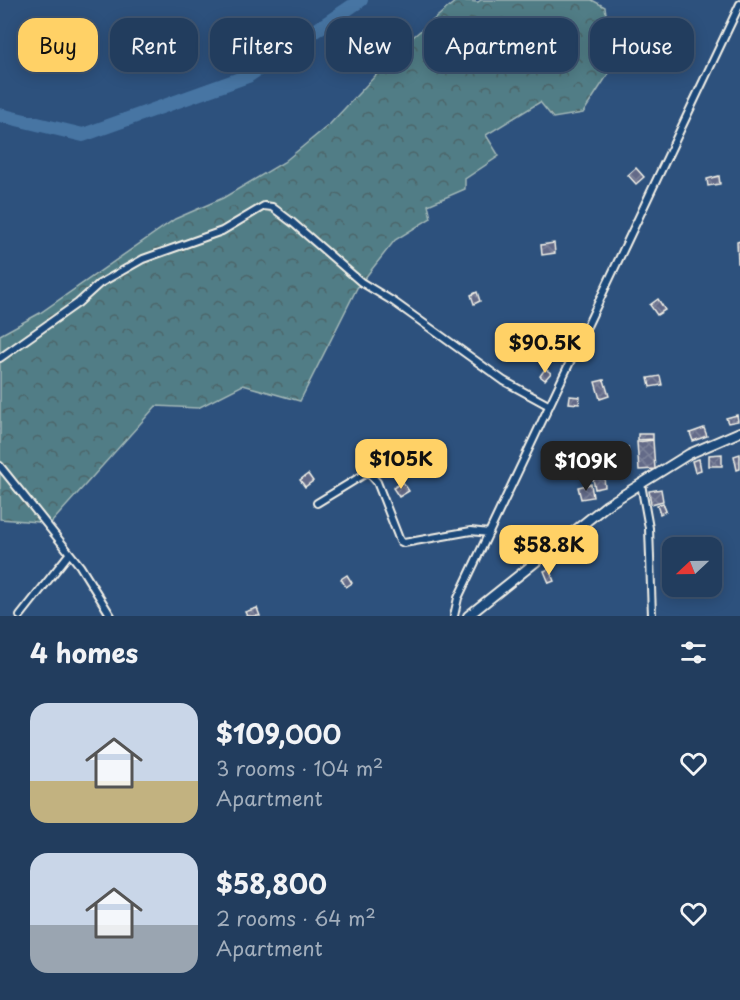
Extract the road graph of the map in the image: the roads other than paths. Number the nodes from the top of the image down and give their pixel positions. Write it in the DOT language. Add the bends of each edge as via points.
graph roads {
  1 [pos="740,4"];
  2 [pos="0,358"];
  3 [pos="548,405"];
  4 [pos="740,432"];
  5 [pos="0,466"];
  6 [pos="641,484"];
  7 [pos="317,503"];
  8 [pos="489,533"];
  9 [pos="69,554"];
  10 [pos="20,616"];
  11 [pos="111,616"];
  12 [pos="454,616"];
  13 [pos="468,616"];
  14 [pos="652,616"];
  1 -- 3 [label="street"];
  2 -- 3 [label="street" via="108,279 143,259 222,231 264,206 272,207 293,223 361,282 504,381"];
  3 -- 8 [label="street"];
  4 -- 6 [label="street" via="689,454"];
  5 -- 9 [label="street"];
  6 -- 13 [label="street" via="607,505"];
  6 -- 14 [label="street" via="648,528"];
  7 -- 8 [label="street" via="368,472 377,482 400,541 471,531"];
  8 -- 12 [label="street" via="458,598"];
  9 -- 10 [label="street"];
  9 -- 11 [label="street"];
}
